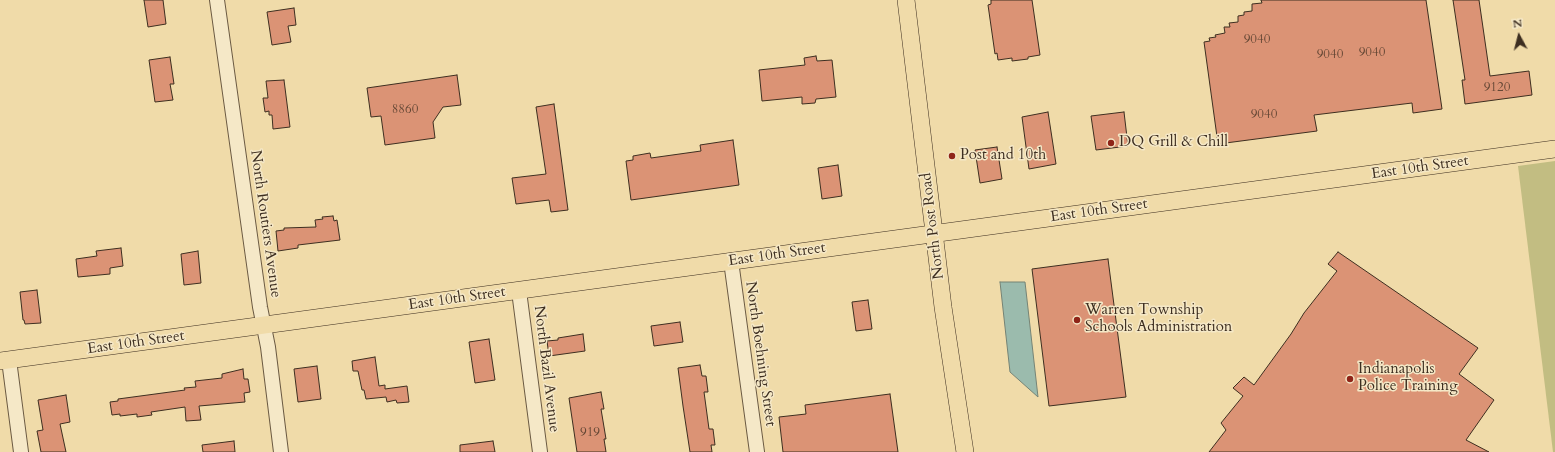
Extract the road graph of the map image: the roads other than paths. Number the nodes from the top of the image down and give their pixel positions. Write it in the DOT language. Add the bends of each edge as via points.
graph roads {
  1 [pos="217,0"];
  2 [pos="906,0"];
  3 [pos="1555,149"];
  4 [pos="934,234"];
  5 [pos="731,261"];
  6 [pos="519,290"];
  7 [pos="263,326"];
  8 [pos="5,361"];
  9 [pos="21,452"];
  10 [pos="281,452"];
  11 [pos="540,452"];
  12 [pos="756,452"];
  13 [pos="964,452"];
  1 -- 7 [label="street, North Routiers Avenue"];
  2 -- 4 [label="main road, North Post Road"];
  3 -- 4 [label="main road, East 10th Street"];
  4 -- 5 [label="main road, East 10th Street"];
  4 -- 13 [label="main road, North Post Road"];
  5 -- 6 [label="main road, East 10th Street"];
  5 -- 12 [label="street, North Boehning Street"];
  6 -- 7 [label="main road, East 10th Street"];
  6 -- 11 [label="street, North Bazil Avenue"];
  7 -- 8 [label="main road, East 10th Street"];
  7 -- 10 [label="street, North Routiers Avenue"];
  8 -- 9 [label="street"];
}
